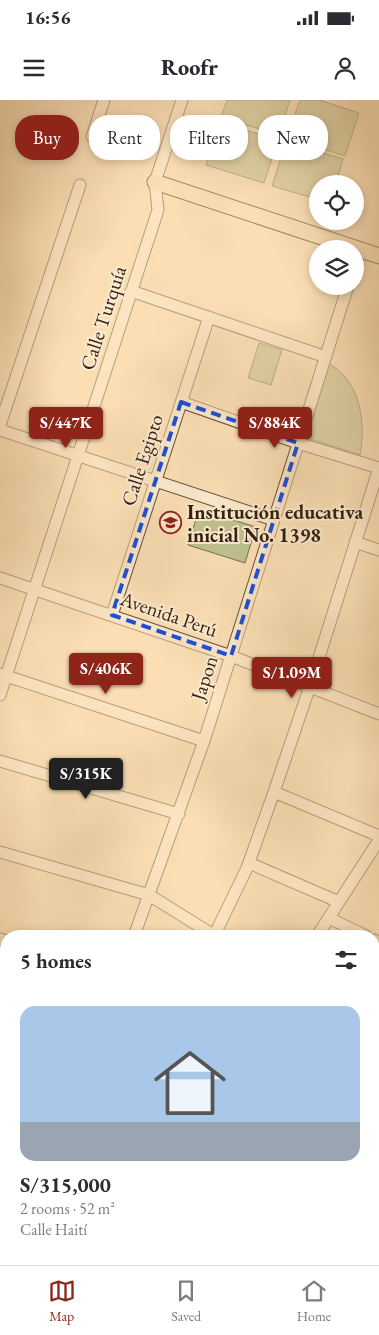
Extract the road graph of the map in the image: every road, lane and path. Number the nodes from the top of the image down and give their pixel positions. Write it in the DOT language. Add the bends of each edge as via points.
graph roads {
  1 [pos="104,100"];
  2 [pos="182,100"];
  3 [pos="99,115"];
  4 [pos="155,182"];
  5 [pos="80,185"];
  6 [pos="379,256"];
  7 [pos="131,291"];
  8 [pos="345,295"];
  9 [pos="209,317"];
  10 [pos="326,357"];
  11 [pos="181,402"];
  12 [pos="0,425"];
  13 [pos="0,430"];
  14 [pos="298,443"];
  15 [pos="78,456"];
  16 [pos="379,468"];
  17 [pos="154,481"];
  18 [pos="274,520"];
  19 [pos="355,542"];
  20 [pos="379,550"];
  21 [pos="0,578"];
  22 [pos="34,589"];
  23 [pos="112,615"];
  24 [pos="231,656"];
  25 [pos="3,675"];
  26 [pos="310,686"];
  27 [pos="0,695"];
  28 [pos="379,714"];
  29 [pos="204,741"];
  30 [pos="0,760"];
  31 [pos="274,792"];
  32 [pos="179,814"];
  33 [pos="379,836"];
  34 [pos="379,840"];
  35 [pos="0,852"];
  36 [pos="248,863"];
  37 [pos="149,895"];
  38 [pos="339,902"];
  39 [pos="329,918"];
  40 [pos="136,930"];
  41 [pos="204,930"];
  42 [pos="217,930"];
  43 [pos="322,930"];
  44 [pos="354,930"];
  1 -- 3 [label="street"];
  2 -- 4 [label="street"];
  4 -- 6 [label="main road"];
  4 -- 7 [label="street, Calle Turquía" via="158,210"];
  5 -- 12 [label="street"];
  7 -- 9 [label="street"];
  7 -- 15 [label="street, Calle Turquía"];
  8 -- 10 [label="street, Japon"];
  9 -- 10 [label="street"];
  9 -- 11 [label="street, Calle Egipto"];
  10 -- 14 [label="street, Japon"];
  11 -- 14 [label="street"];
  11 -- 17 [label="street, Calle Egipto"];
  13 -- 15 [label="street"];
  14 -- 16 [label="street"];
  14 -- 18 [label="street, Japon"];
  15 -- 17 [label="street"];
  15 -- 22 [label="street, Calle Turquía"];
  16 -- 19 [label="street"];
  17 -- 18 [label="street"];
  17 -- 23 [label="street, Calle Egipto"];
  18 -- 24 [label="street, Japon"];
  19 -- 20 [label="street"];
  19 -- 26 [label="street"];
  21 -- 22 [label="street, Avenida Perú"];
  22 -- 23 [label="street, Avenida Perú"];
  22 -- 25 [label="street, Calle Turquía"];
  23 -- 24 [label="street, Avenida Perú"];
  24 -- 26 [label="street, Avenida Perú"];
  24 -- 29 [label="street, Japon"];
  25 -- 27 [label="street, Calle Turquía"];
  25 -- 29 [label="street"];
  26 -- 28 [label="street, Avenida Perú"];
  26 -- 31 [label="street"];
  29 -- 32 [label="street, Japon"];
  30 -- 32 [label="street"];
  31 -- 33 [label="street"];
  31 -- 36 [label="street"];
  32 -- 37 [label="street, Japon"];
  34 -- 38 [label="street"];
  35 -- 37 [label="street"];
  36 -- 38 [label="street"];
  36 -- 42 [label="street"];
  37 -- 40 [label="street, Japon"];
  37 -- 41 [label="street"];
  38 -- 39 [label="street"];
  39 -- 43 [label="street"];
  39 -- 44 [label="street"];
}
